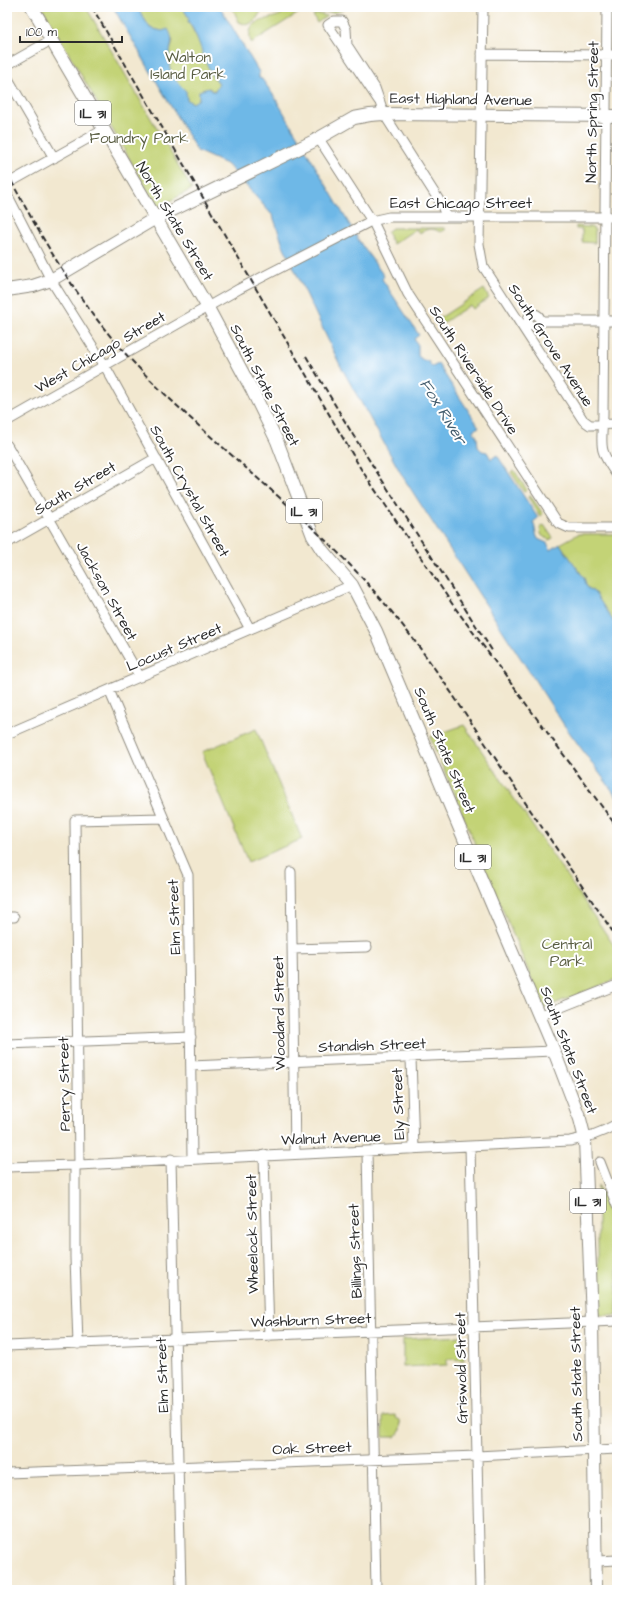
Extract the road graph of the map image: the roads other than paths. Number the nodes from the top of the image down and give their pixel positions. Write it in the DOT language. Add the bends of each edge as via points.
graph roads {
  1 [pos="32,7"];
  2 [pos="483,7"];
  3 [pos="607,7"];
  4 [pos="51,40"];
  5 [pos="482,54"];
  6 [pos="607,55"];
  7 [pos="617,55"];
  8 [pos="7,65"];
  9 [pos="7,77"];
  10 [pos="379,101"];
  11 [pos="384,114"];
  12 [pos="481,115"];
  13 [pos="612,116"];
  14 [pos="103,130"];
  15 [pos="315,141"];
  16 [pos="54,158"];
  17 [pos="7,184"];
  18 [pos="7,194"];
  19 [pos="447,217"];
  20 [pos="480,217"];
  21 [pos="605,217"];
  22 [pos="617,217"];
  23 [pos="154,219"];
  24 [pos="371,220"];
  25 [pos="51,280"];
  26 [pos="7,290"];
  27 [pos="207,306"];
  28 [pos="604,321"];
  29 [pos="617,321"];
  30 [pos="524,323"];
  31 [pos="105,366"];
  32 [pos="7,421"];
  33 [pos="617,424"];
  34 [pos="603,425"];
  35 [pos="7,445"];
  36 [pos="156,458"];
  37 [pos="617,475"];
  38 [pos="50,518"];
  39 [pos="617,528"];
  40 [pos="7,543"];
  41 [pos="352,585"];
  42 [pos="250,629"];
  43 [pos="140,677"];
  44 [pos="109,690"];
  45 [pos="7,734"];
  46 [pos="163,818"];
  47 [pos="291,872"];
  48 [pos="367,947"];
  49 [pos="292,949"];
  50 [pos="617,985"];
  51 [pos="539,1016"];
  52 [pos="191,1037"];
  53 [pos="77,1040"];
  54 [pos="7,1044"];
  55 [pos="554,1051"];
  56 [pos="411,1058"];
  57 [pos="294,1062"];
  58 [pos="191,1066"];
  59 [pos="617,1124"];
  60 [pos="585,1139"];
  61 [pos="470,1146"];
  62 [pos="414,1149"];
  63 [pos="367,1151"];
  64 [pos="295,1154"];
  65 [pos="264,1155"];
  66 [pos="192,1158"];
  67 [pos="171,1159"];
  68 [pos="600,1162"];
  69 [pos="77,1165"];
  70 [pos="7,1167"];
  71 [pos="617,1206"];
  72 [pos="592,1321"];
  73 [pos="617,1321"];
  74 [pos="474,1327"];
  75 [pos="372,1331"];
  76 [pos="269,1336"];
  77 [pos="176,1340"];
  78 [pos="78,1344"];
  79 [pos="7,1346"];
  80 [pos="617,1449"];
  81 [pos="594,1450"];
  82 [pos="477,1456"];
  83 [pos="375,1460"];
  84 [pos="179,1466"];
  85 [pos="7,1472"];
  86 [pos="617,1560"];
  87 [pos="597,1561"];
  88 [pos="181,1590"];
  89 [pos="376,1590"];
  90 [pos="480,1590"];
  91 [pos="596,1590"];
  1 -- 4 [label="main road, North State Street / IL 31"];
  2 -- 5 [label="street"];
  3 -- 6 [label="street, North Spring Street"];
  4 -- 8 [label="street"];
  4 -- 14 [label="main road, North State Street / IL 31"];
  5 -- 6 [label="street"];
  5 -- 12 [label="street"];
  6 -- 7 [label="street"];
  6 -- 13 [label="street, North Spring Street"];
  9 -- 16 [label="street"];
  10 -- 10 [label="street" via="373,84 347,45 345,24 342,21 334,21 328,25"];
  10 -- 11 [label="street"];
  11 -- 12 [label="main road, East Highland Avenue"];
  11 -- 15 [label="main road, East Highland Avenue" via="354,118"];
  11 -- 19 [label="street"];
  12 -- 13 [label="main road, East Highland Avenue"];
  12 -- 20 [label="street"];
  13 -- 21 [label="street, North Spring Street"];
  14 -- 16 [label="street"];
  14 -- 23 [label="main road, North State Street / IL 31"];
  15 -- 23 [label="main road, East Highland Avenue"];
  15 -- 24 [label="street, South Riverside Drive"];
  16 -- 17 [label="street"];
  18 -- 25 [label="street, South Crystal Street"];
  19 -- 20 [label="street, East Chicago Street"];
  19 -- 24 [label="street, East Chicago Street" via="389,217"];
  20 -- 21 [label="street, East Chicago Street"];
  20 -- 30 [label="street, South Grove Avenue" via="482,262"];
  21 -- 22 [label="street, East Chicago Street"];
  21 -- 28 [label="street, North Spring Street"];
  23 -- 25 [label="main road, East Highland Avenue"];
  23 -- 27 [label="main road, North State Street / IL 31"];
  24 -- 27 [label="street, East Chicago Street"];
  24 -- 39 [label="street, South Riverside Drive" via="408,294 558,523 565,528"];
  25 -- 26 [label="main road, East Highland Avenue"];
  25 -- 31 [label="street, South Crystal Street"];
  27 -- 31 [label="street, West Chicago Street"];
  27 -- 41 [label="main road, South State Street / IL 31" via="265,414 313,536"];
  28 -- 29 [label="street"];
  28 -- 30 [label="street" via="541,321 536,326"];
  28 -- 34 [label="street, North Spring Street"];
  30 -- 34 [label="street, South Grove Avenue" via="583,420 590,425"];
  31 -- 32 [label="street, West Chicago Street"];
  31 -- 36 [label="street, South Crystal Street"];
  33 -- 34 [label="street, South Grove Avenue"];
  34 -- 37 [label="street" via="603,452"];
  35 -- 38 [label="street, Jackson Street"];
  36 -- 38 [label="street, South Street"];
  36 -- 42 [label="street, South Crystal Street"];
  38 -- 40 [label="street, South Street"];
  38 -- 43 [label="street, Jackson Street"];
  41 -- 42 [label="street, Locust Street"];
  41 -- 51 [label="main road, South State Street / IL 31" via="376,631"];
  42 -- 43 [label="street, Locust Street"];
  43 -- 44 [label="street, Locust Street"];
  44 -- 45 [label="street, Locust Street"];
  44 -- 46 [label="street, Elm Street"];
  46 -- 52 [label="street, Elm Street" via="188,875"];
  46 -- 53 [label="street, Perry Street" via="75,820"];
  47 -- 49 [label="street, Woodard Street"];
  48 -- 49 [label="street"];
  49 -- 57 [label="street, Woodard Street"];
  50 -- 51 [label="street"];
  51 -- 55 [label="main road, South State Street / IL 31"];
  52 -- 53 [label="street"];
  52 -- 58 [label="street, Elm Street"];
  53 -- 54 [label="street"];
  53 -- 69 [label="street, Perry Street"];
  55 -- 56 [label="street, Standish Street"];
  55 -- 60 [label="main road, South State Street / IL 31"];
  56 -- 57 [label="street, Standish Street"];
  56 -- 62 [label="street, Ely Street"];
  57 -- 58 [label="street, Standish Street"];
  57 -- 64 [label="street, Woodard Street"];
  58 -- 66 [label="street, Elm Street"];
  59 -- 60 [label="street, Walnut Avenue"];
  60 -- 61 [label="street, Walnut Avenue"];
  60 -- 72 [label="main road, South State Street / IL 31"];
  61 -- 62 [label="street, Walnut Avenue"];
  61 -- 74 [label="street, Griswold Street"];
  62 -- 63 [label="street, Walnut Avenue"];
  63 -- 64 [label="street, Walnut Avenue"];
  63 -- 75 [label="street, Billings Street"];
  64 -- 65 [label="street, Walnut Avenue"];
  65 -- 66 [label="street, Walnut Avenue"];
  65 -- 76 [label="street, Wheelock Street"];
  66 -- 67 [label="street, Walnut Avenue"];
  67 -- 69 [label="street, Walnut Avenue"];
  67 -- 77 [label="street, Elm Street"];
  68 -- 71 [label="street"];
  69 -- 70 [label="street, Walnut Avenue"];
  69 -- 78 [label="street, Perry Street" via="75,1257"];
  72 -- 73 [label="street, Washburn Street"];
  72 -- 74 [label="street, Washburn Street"];
  72 -- 81 [label="main road, South State Street / IL 31"];
  74 -- 75 [label="street, Washburn Street"];
  74 -- 82 [label="street, Griswold Street"];
  75 -- 76 [label="street, Washburn Street"];
  75 -- 83 [label="street, Billings Street"];
  76 -- 77 [label="street, Washburn Street"];
  77 -- 78 [label="street, Washburn Street"];
  77 -- 84 [label="street, Elm Street"];
  78 -- 79 [label="street, Washburn Street"];
  80 -- 81 [label="street, Oak Street"];
  81 -- 82 [label="street, Oak Street"];
  81 -- 87 [label="main road, South State Street / IL 31"];
  82 -- 83 [label="street, Oak Street"];
  82 -- 90 [label="street, Griswold Street"];
  83 -- 84 [label="street, Oak Street"];
  83 -- 89 [label="street, Billings Street"];
  84 -- 85 [label="street, Oak Street"];
  84 -- 88 [label="street, Elm Street"];
  86 -- 87 [label="street"];
  87 -- 91 [label="main road, South State Street / IL 31"];
}
